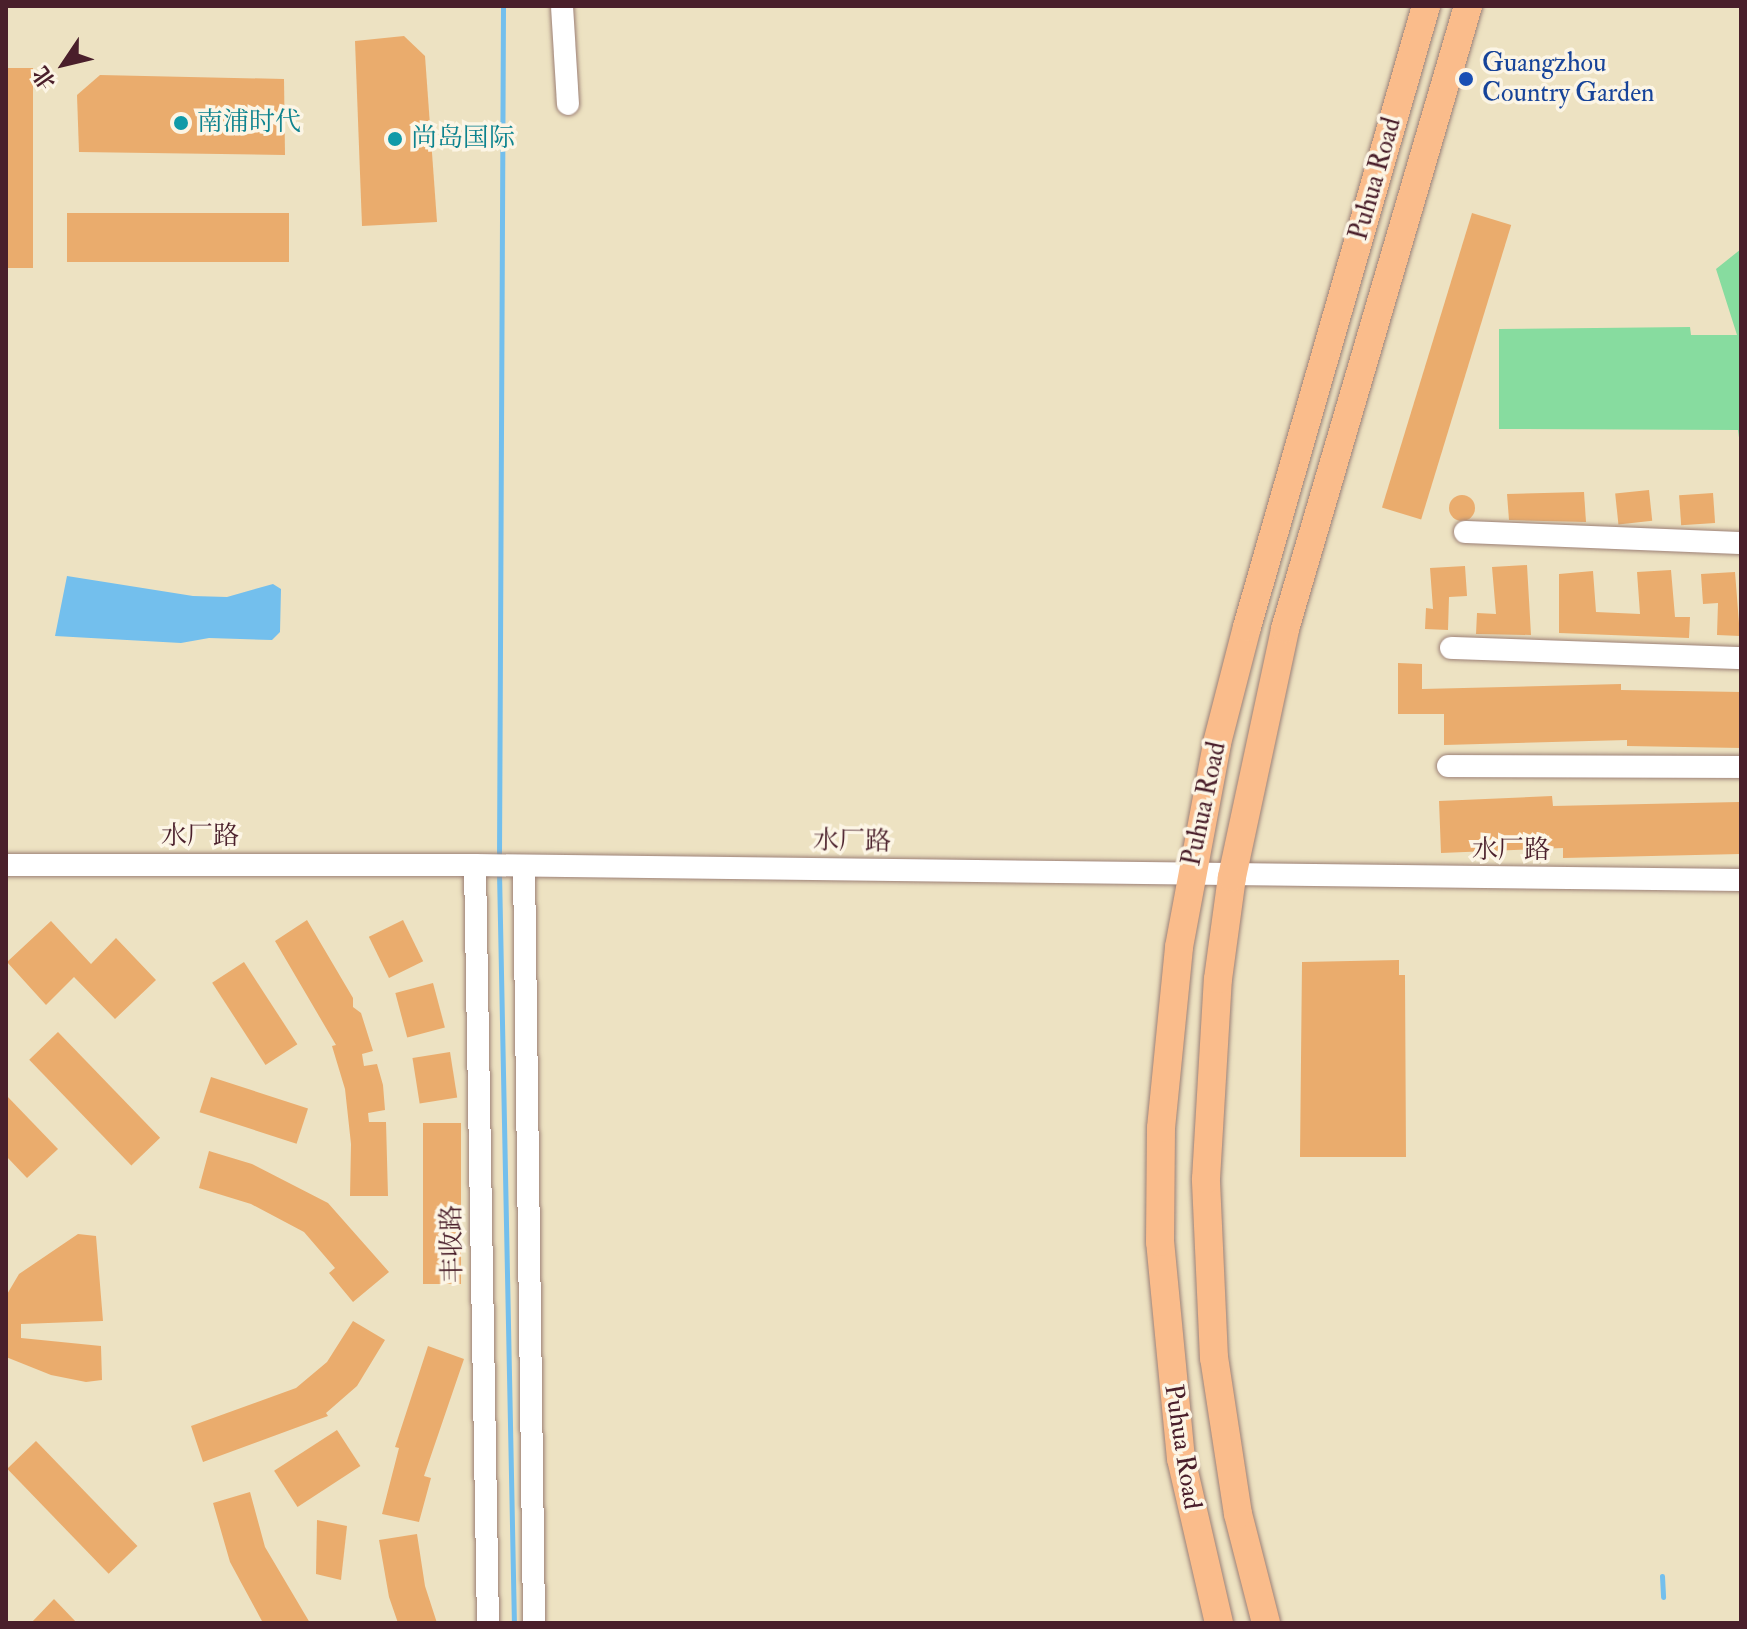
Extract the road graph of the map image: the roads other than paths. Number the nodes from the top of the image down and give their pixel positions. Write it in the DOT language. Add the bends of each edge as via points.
graph roads {
  1 [pos="562,6"];
  2 [pos="1426,6"];
  3 [pos="1468,6"];
  4 [pos="568,104"];
  5 [pos="1465,532"];
  6 [pos="1741,543"];
  7 [pos="1451,648"];
  8 [pos="1741,658"];
  9 [pos="1448,766"];
  10 [pos="1741,767"];
  11 [pos="6,865"];
  12 [pos="483,865"];
  13 [pos="519,865"];
  14 [pos="1190,876"];
  15 [pos="1232,877"];
  16 [pos="1741,880"];
  17 [pos="488,1623"];
  18 [pos="534,1623"];
  19 [pos="1219,1623"];
  20 [pos="1266,1623"];
  1 -- 4 [label="street"];
  2 -- 14 [label="main road, Puhua Road" via="1247,627"];
  3 -- 15 [label="main road, Puhua Road" via="1285,629"];
  5 -- 6 [label="street"];
  7 -- 8 [label="street"];
  9 -- 10 [label="street"];
  11 -- 12 [label="street, 水厂路"];
  12 -- 13 [label="street, 水厂路"];
  12 -- 17 [label="street, 丰收路"];
  13 -- 14 [label="street, 水厂路"];
  13 -- 18 [label="street"];
  14 -- 15 [label="street, 水厂路"];
  14 -- 19 [label="main road, Puhua Road" via="1163,1113 1160,1242 1181,1459"];
  15 -- 16 [label="street, 水厂路"];
  15 -- 20 [label="main road, Puhua Road" via="1211,1055 1207,1262 1224,1434"];
}
